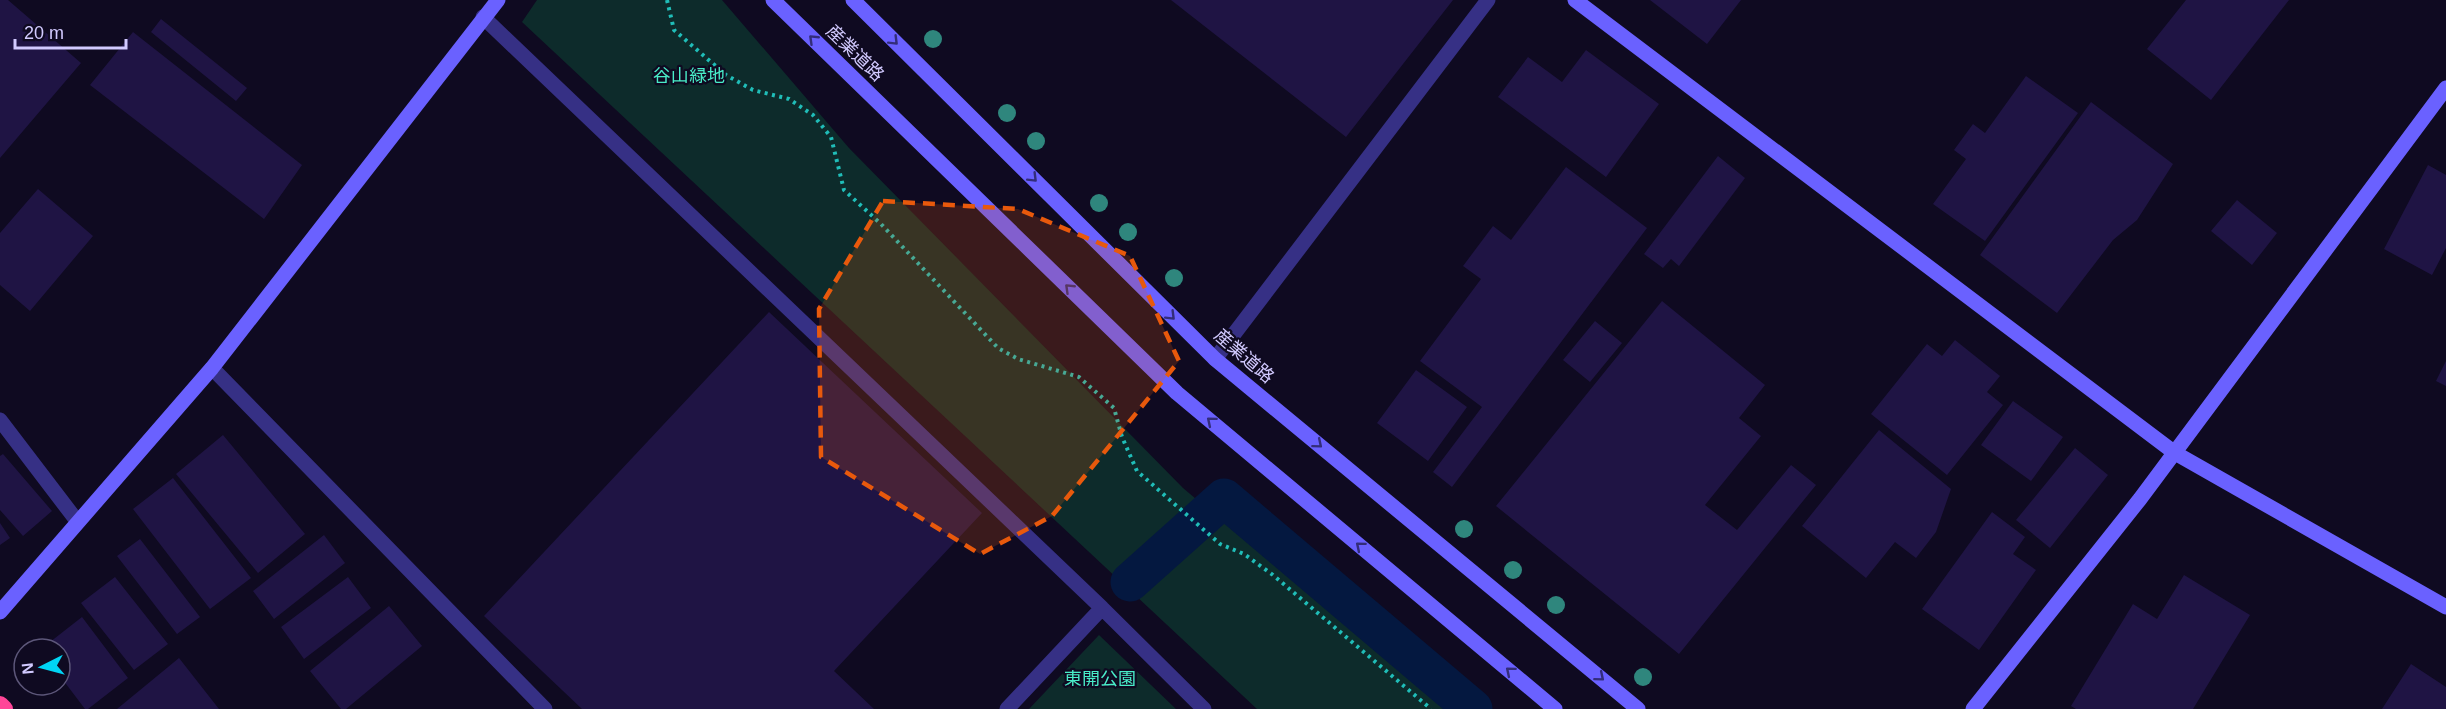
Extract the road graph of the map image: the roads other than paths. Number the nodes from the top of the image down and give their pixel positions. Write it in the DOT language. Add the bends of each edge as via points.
graph roads {
  1 [pos="498,0"];
  2 [pos="773,0"];
  3 [pos="853,0"];
  4 [pos="1488,0"];
  5 [pos="1575,0"];
  6 [pos="483,17"];
  7 [pos="2446,88"];
  8 [pos="1215,359"];
  9 [pos="212,368"];
  10 [pos="0,420"];
  11 [pos="2175,453"];
  12 [pos="77,521"];
  13 [pos="2446,607"];
  14 [pos="1102,608"];
  15 [pos="0,612"];
  16 [pos="0,705"];
  17 [pos="4,709"];
  18 [pos="545,709"];
  19 [pos="1007,709"];
  20 [pos="1204,709"];
  21 [pos="1555,709"];
  22 [pos="1638,709"];
  23 [pos="1973,709"];
  1 -- 6 [label="street"];
  21 -- 2 [label="street, 産業道路, one-way" via="1177,393"];
  3 -- 8 [label="street, 産業道路, one-way"];
  4 -- 8 [label="street"];
  5 -- 11 [label="street"];
  6 -- 9 [label="street"];
  6 -- 14 [label="street"];
  7 -- 11 [label="street"];
  8 -- 22 [label="street, 産業道路, one-way"];
  9 -- 12 [label="street"];
  9 -- 18 [label="street"];
  10 -- 12 [label="street"];
  11 -- 13 [label="street"];
  11 -- 23 [label="street"];
  12 -- 15 [label="street"];
  14 -- 19 [label="street"];
  14 -- 20 [label="street"];
  16 -- 17 [label="highway"];
}
